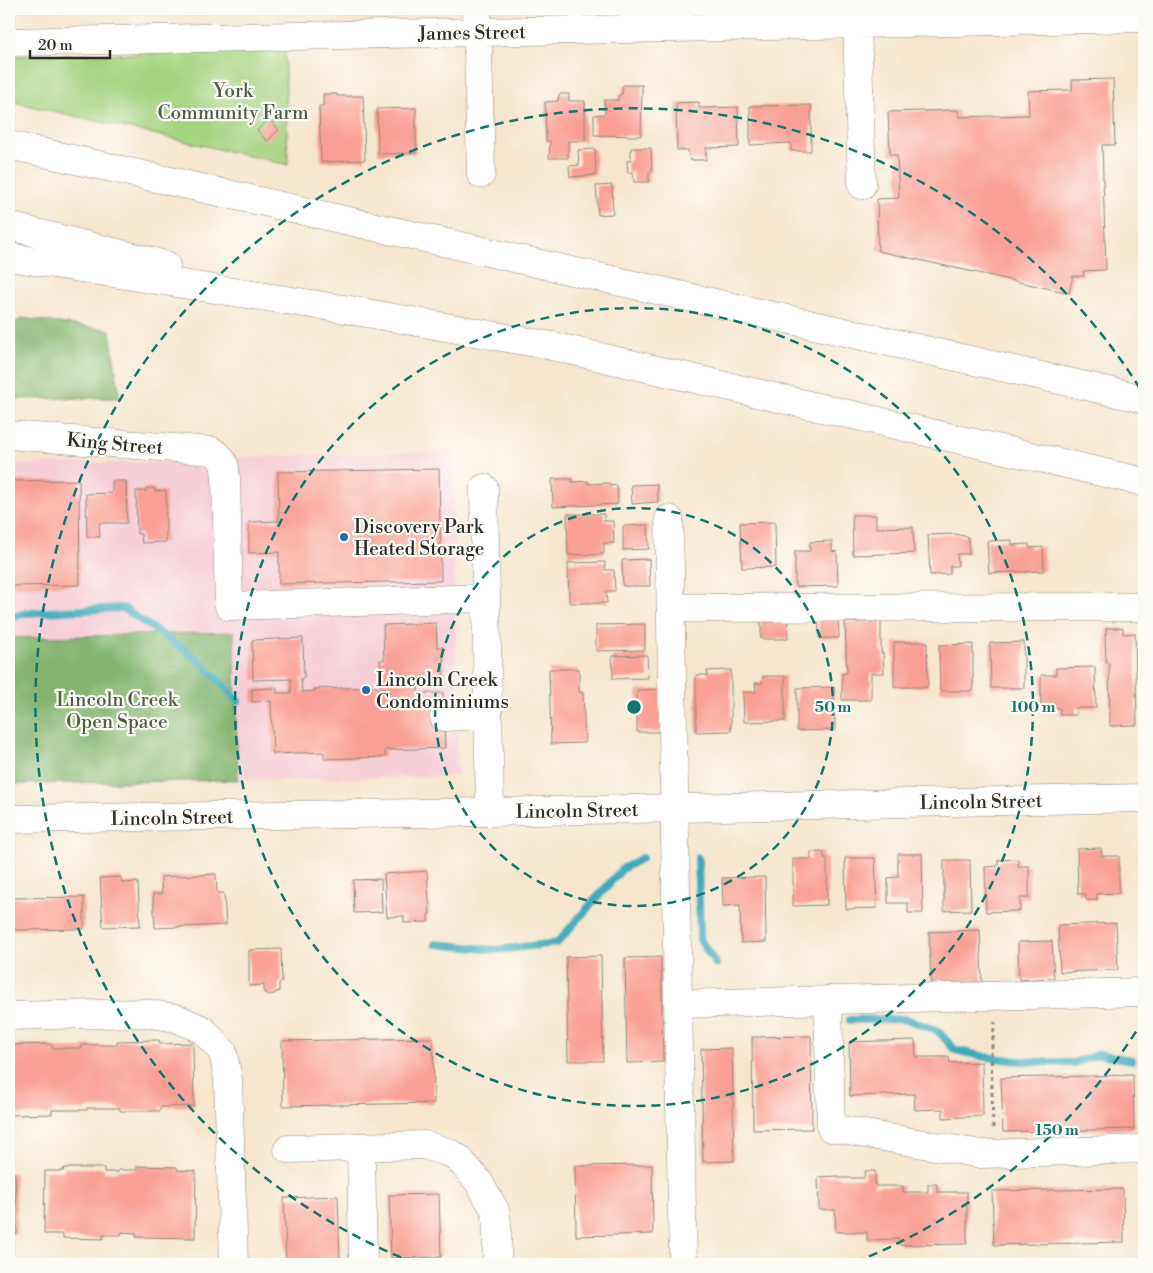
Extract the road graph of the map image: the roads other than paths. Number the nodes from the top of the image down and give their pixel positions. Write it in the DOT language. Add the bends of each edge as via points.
graph roads {
  1 [pos="655,18"];
  2 [pos="1144,18"];
  3 [pos="477,20"];
  4 [pos="857,24"];
  5 [pos="9,42"];
  6 [pos="9,145"];
  7 [pos="481,174"];
  8 [pos="862,185"];
  9 [pos="9,226"];
  10 [pos="9,257"];
  11 [pos="350,310"];
  12 [pos="1144,399"];
  13 [pos="9,435"];
  14 [pos="1144,482"];
  15 [pos="484,488"];
  16 [pos="669,519"];
  17 [pos="486,598"];
  18 [pos="671,608"];
  19 [pos="1144,608"];
  20 [pos="488,715"];
  21 [pos="444,717"];
  22 [pos="1144,798"];
  23 [pos="674,808"];
  24 [pos="490,812"];
  25 [pos="9,819"];
  26 [pos="1144,992"];
  27 [pos="828,1000"];
  28 [pos="678,1004"];
  29 [pos="9,1016"];
  30 [pos="361,1147"];
  31 [pos="288,1149"];
  32 [pos="1144,1150"];
  33 [pos="234,1264"];
  34 [pos="363,1264"];
  35 [pos="497,1264"];
  36 [pos="682,1264"];
  1 -- 3 [label="main road, James Street"];
  1 -- 4 [label="main road, James Street"];
  2 -- 4 [label="main road, James Street"];
  3 -- 5 [label="main road, James Street"];
  3 -- 7 [label="main road"];
  4 -- 8 [label="main road"];
  6 -- 12 [label="main road"];
  9 -- 11 [label="main road"];
  10 -- 11 [label="main road"];
  11 -- 14 [label="main road" via="552,346"];
  13 -- 17 [label="main road, King Street" via="212,451 221,456 226,478 229,606"];
  15 -- 17 [label="main road"];
  16 -- 18 [label="main road"];
  17 -- 20 [label="main road"];
  18 -- 19 [label="main road"];
  18 -- 23 [label="main road"];
  20 -- 21 [label="main road"];
  20 -- 24 [label="main road"];
  22 -- 23 [label="main road, Lincoln Street"];
  23 -- 24 [label="main road, Lincoln Street"];
  23 -- 28 [label="main road"];
  24 -- 25 [label="main road, Lincoln Street"];
  26 -- 27 [label="main road"];
  27 -- 28 [label="main road"];
  27 -- 32 [label="main road" via="831,1128 981,1154"];
  28 -- 36 [label="main road"];
  29 -- 33 [label="main road" via="145,1013 176,1018 203,1030 223,1052 228,1078"];
  30 -- 31 [label="main road"];
  30 -- 34 [label="main road"];
  30 -- 35 [label="main road" via="424,1145 458,1158 478,1181 495,1210"];
}
